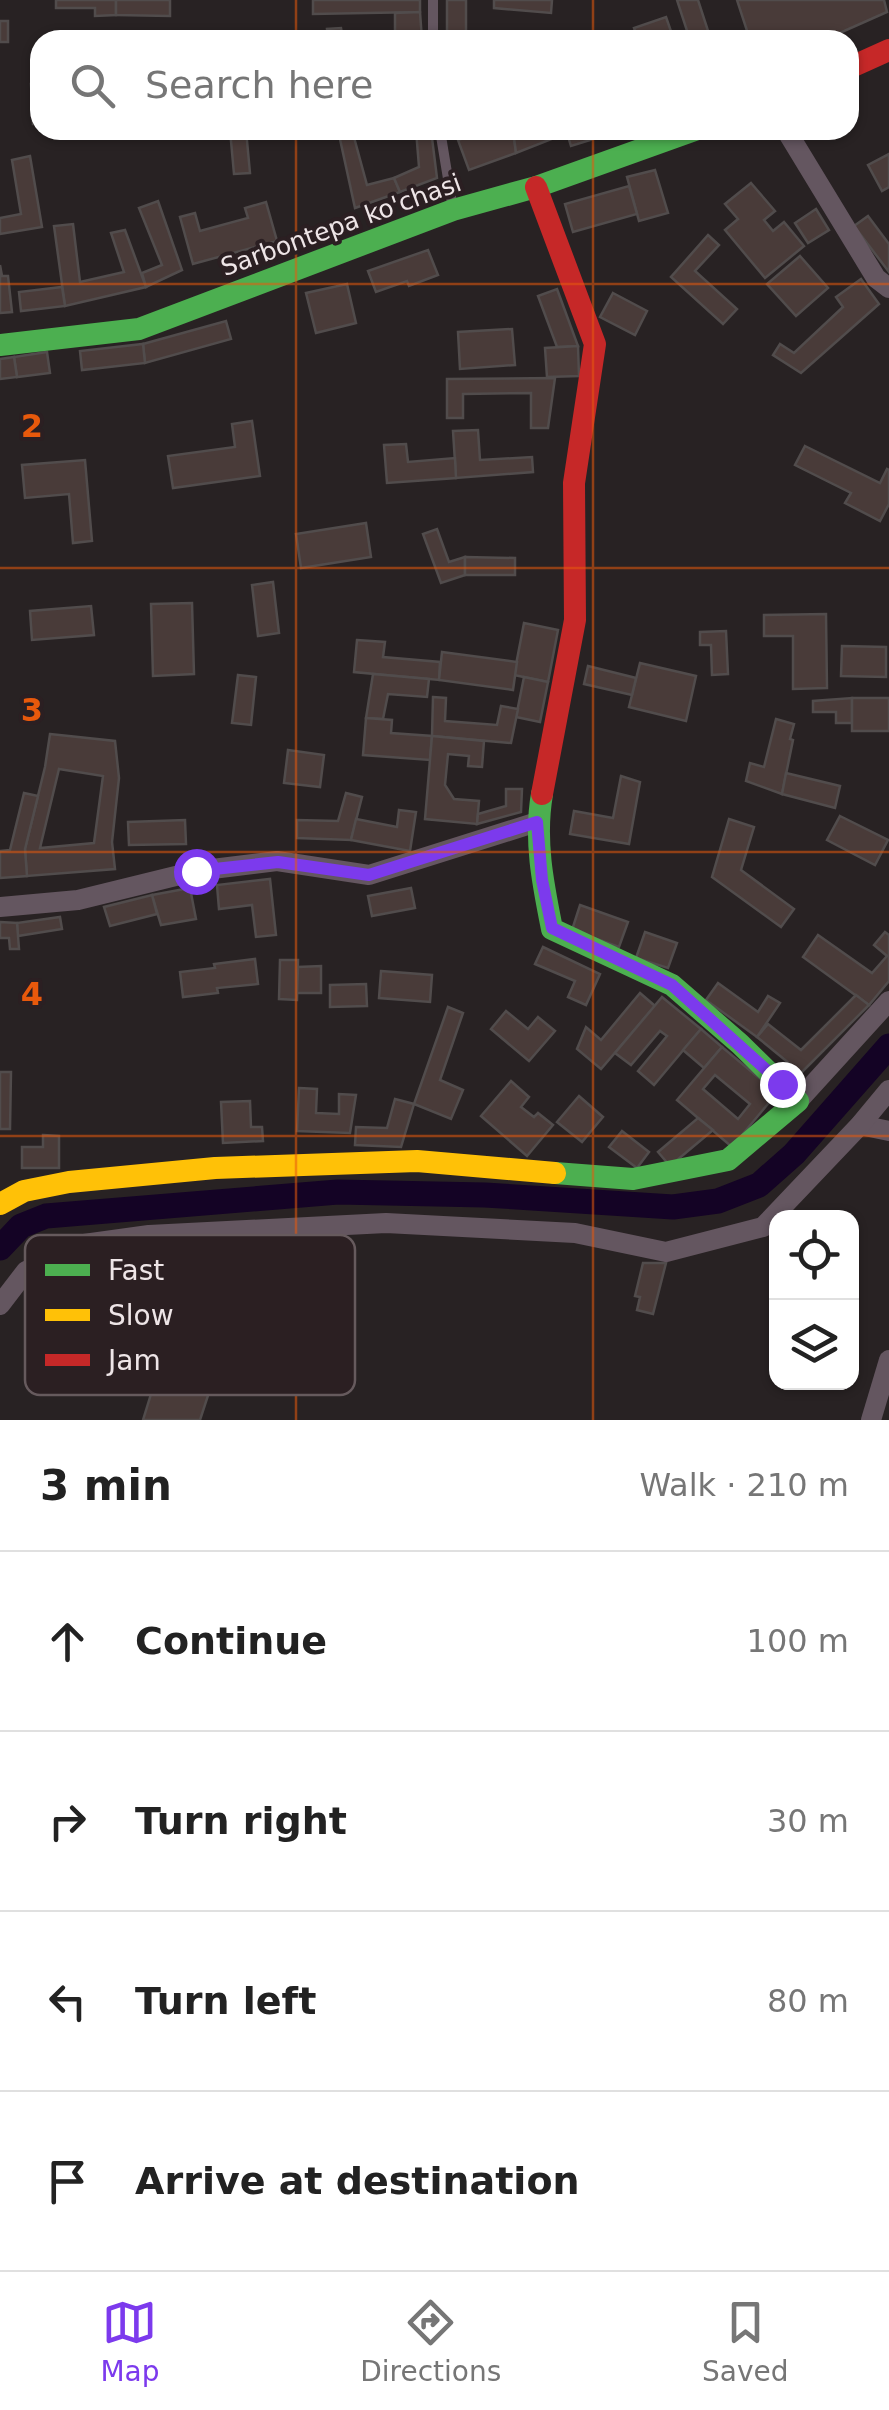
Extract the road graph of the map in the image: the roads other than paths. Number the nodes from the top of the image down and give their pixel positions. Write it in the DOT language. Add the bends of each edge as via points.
graph roads {
  1 [pos="433,0"];
  2 [pos="433,30"];
  3 [pos="889,50"];
  4 [pos="859,64"];
  5 [pos="442,140"];
  6 [pos="668,140"];
  7 [pos="792,140"];
  8 [pos="536,188"];
  9 [pos="453,210"];
  10 [pos="889,288"];
  11 [pos="0,345"];
  12 [pos="537,822"];
  13 [pos="0,907"];
  14 [pos="889,1001"];
  15 [pos="889,1090"];
  16 [pos="798,1100"];
  17 [pos="860,1125"];
  18 [pos="889,1131"];
  19 [pos="0,1204"];
  20 [pos="150,1235"];
  21 [pos="25,1272"];
  22 [pos="0,1306"];
  23 [pos="889,1360"];
  24 [pos="871,1420"];
  1 -- 2 [label="lane"];
  3 -- 4 [label="street"];
  5 -- 9 [label="lane"];
  6 -- 8 [label="street, Sarbontepa ko'chasi"];
  7 -- 10 [label="street" via="876,278"];
  8 -- 9 [label="street, Sarbontepa ko'chasi"];
  8 -- 12 [label="street" via="596,344 574,483 575,620"];
  9 -- 11 [label="street, Sarbontepa ko'chasi" via="140,330"];
  12 -- 13 [label="street" via="369,875 278,862 196,871 78,900"];
  12 -- 16 [label="street" via="552,928 672,985"];
  14 -- 16 [label="street"];
  15 -- 17 [label="street"];
  16 -- 19 [label="street" via="728,1160 633,1179 417,1160 69,1182 24,1191"];
  17 -- 18 [label="street"];
  17 -- 20 [label="street" via="763,1226 666,1252 574,1233 386,1223"];
  21 -- 22 [label="street"];
  23 -- 24 [label="street"];
}
